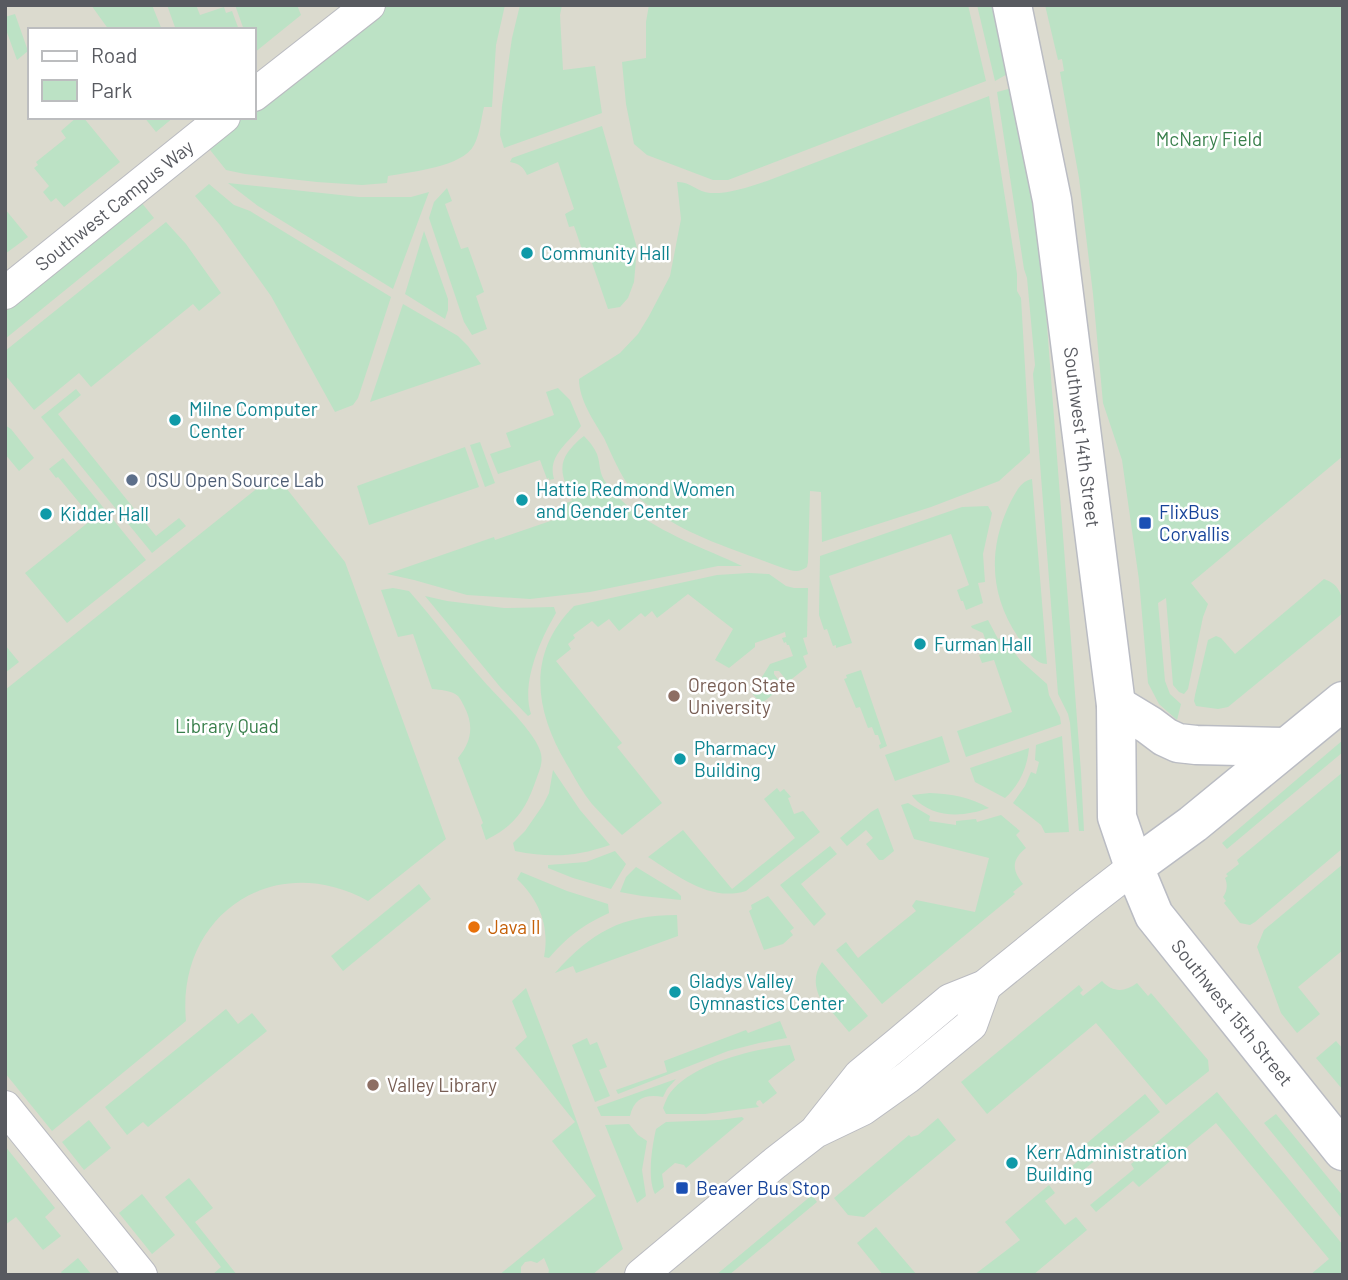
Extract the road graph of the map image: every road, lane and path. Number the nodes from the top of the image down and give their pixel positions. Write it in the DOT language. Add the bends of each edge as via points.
graph roads {
  1 [pos="369,5"];
  2 [pos="1012,5"];
  3 [pos="256,93"];
  4 [pos="222,119"];
  5 [pos="5,293"];
  6 [pos="1343,701"];
  7 [pos="1116,705"];
  8 [pos="1286,747"];
  9 [pos="1134,867"];
  10 [pos="5,1107"];
  11 [pos="1343,1151"];
  12 [pos="141,1275"];
  13 [pos="641,1275"];
  1 -- 3 [label="street"];
  2 -- 7 [label="main road, Southwest 14th Street" via="1052,200"];
  4 -- 5 [label="street, Southwest Campus Way"];
  6 -- 8 [label="main road"];
  7 -- 8 [label="main road" via="1178,743"];
  7 -- 9 [label="main road, Southwest 14th Street" via="1117,817"];
  8 -- 9 [label="main road"];
  9 -- 11 [label="main road, Southwest 15th Street" via="1154,915"];
  9 -- 13 [label="street" via="985,986 971,1025 863,1109 815,1132"];
  10 -- 12 [label="street"];
}
